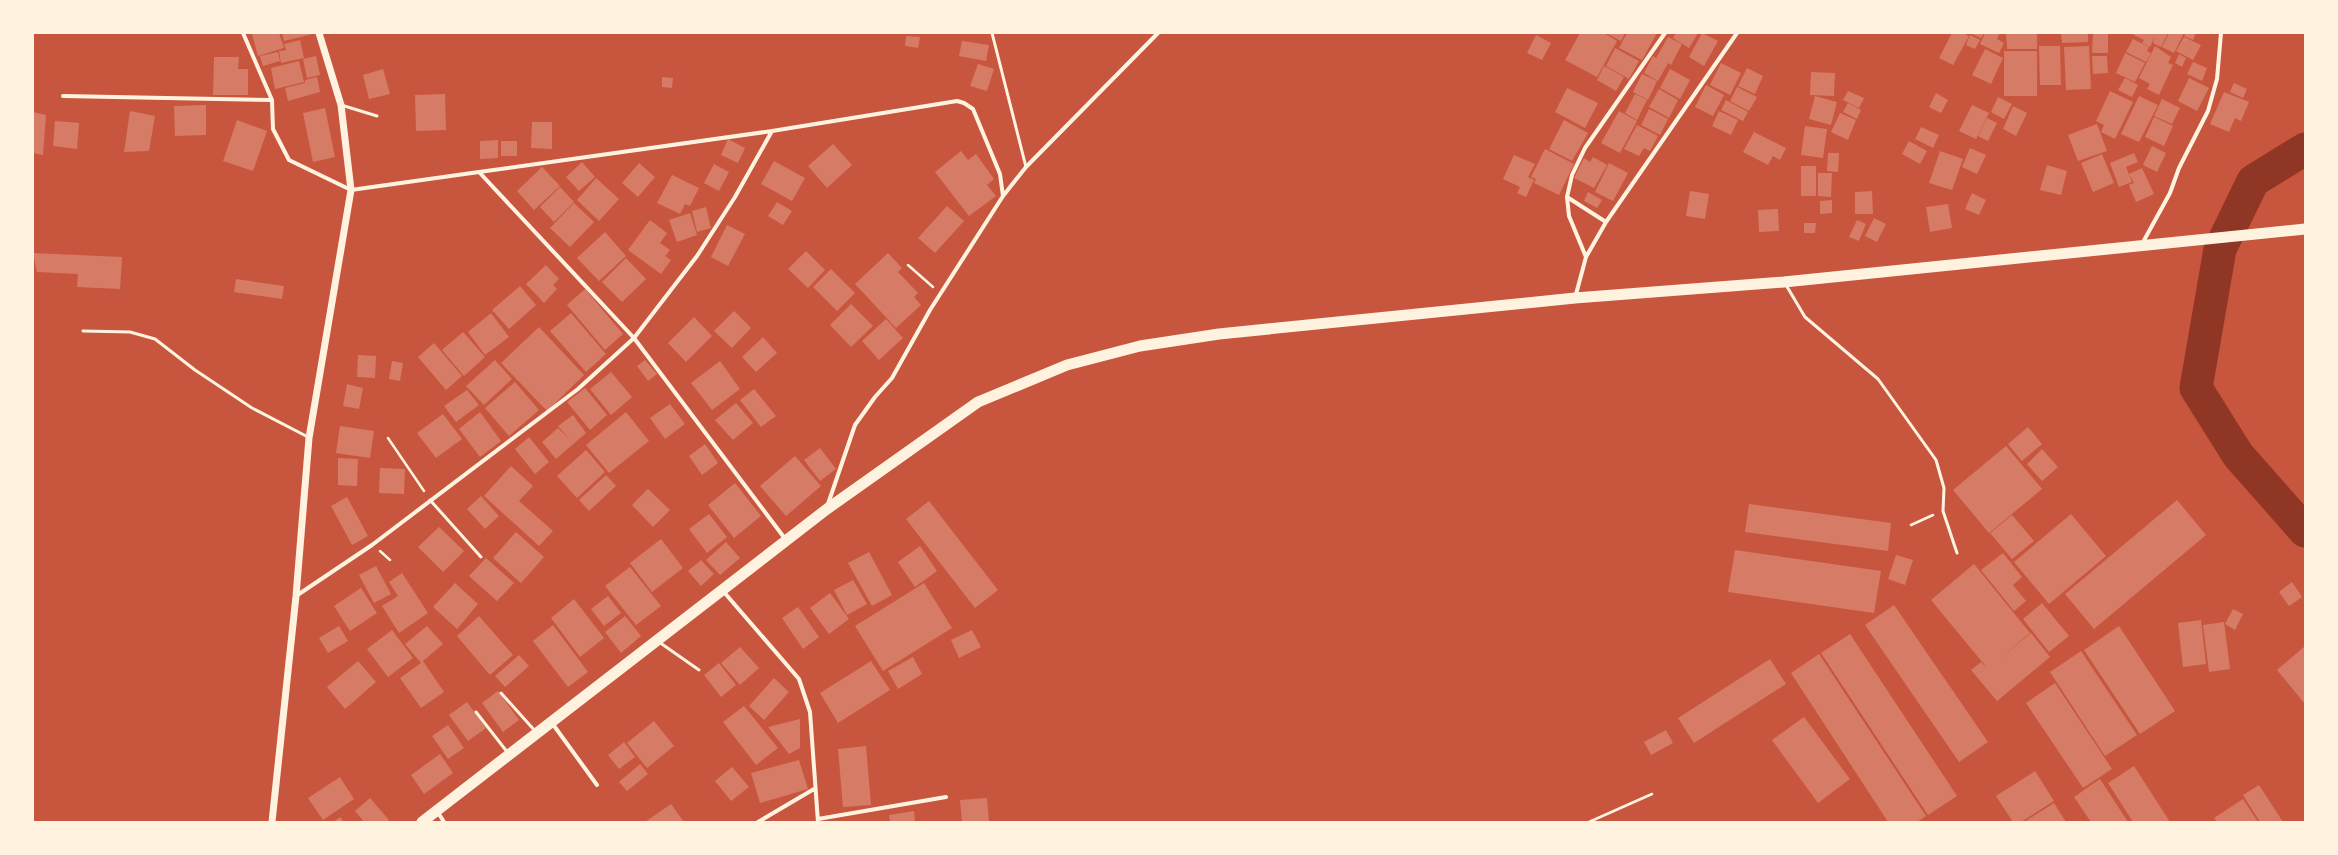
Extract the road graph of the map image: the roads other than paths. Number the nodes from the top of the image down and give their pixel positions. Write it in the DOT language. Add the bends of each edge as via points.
graph roads {
  1 [pos="243,33"];
  2 [pos="319,33"];
  3 [pos="992,33"];
  4 [pos="1158,33"];
  5 [pos="1665,33"];
  6 [pos="1737,33"];
  7 [pos="2221,33"];
  8 [pos="63,96"];
  9 [pos="272,100"];
  10 [pos="341,105"];
  11 [pos="377,116"];
  12 [pos="772,130"];
  13 [pos="1026,167"];
  14 [pos="479,172"];
  15 [pos="351,190"];
  16 [pos="1003,196"];
  17 [pos="1566,197"];
  18 [pos="1606,222"];
  19 [pos="2305,230"];
  20 [pos="2140,246"];
  21 [pos="1586,257"];
  22 [pos="1784,282"];
  23 [pos="1575,298"];
  24 [pos="83,331"];
  25 [pos="634,338"];
  26 [pos="309,438"];
  27 [pos="430,500"];
  28 [pos="827,509"];
  29 [pos="786,541"];
  30 [pos="1957,553"];
  31 [pos="481,557"];
  32 [pos="723,590"];
  33 [pos="296,596"];
  34 [pos="657,641"];
  35 [pos="700,670"];
  36 [pos="501,693"];
  37 [pos="476,712"];
  38 [pos="551,722"];
  39 [pos="536,732"];
  40 [pos="508,754"];
  41 [pos="597,786"];
  42 [pos="814,790"];
  43 [pos="946,797"];
  44 [pos="436,810"];
  45 [pos="818,820"];
  46 [pos="272,822"];
  47 [pos="422,822"];
  48 [pos="444,822"];
  49 [pos="758,822"];
  1 -- 9 [label="street"];
  2 -- 10 [label="street"];
  3 -- 13 [label="lane"];
  4 -- 13 [label="street"];
  5 -- 17 [label="street" via="1585,148 1572,175"];
  6 -- 18 [label="street"];
  7 -- 20 [label="street" via="2218,79 2208,111 2179,168 2170,194"];
  8 -- 9 [label="street"];
  9 -- 15 [label="street" via="273,129 288,160"];
  10 -- 11 [label="lane"];
  10 -- 15 [label="street"];
  12 -- 14 [label="street"];
  12 -- 16 [label="street" via="949,102 964,103 973,109 1000,174"];
  12 -- 25 [label="street" via="736,197 697,256"];
  13 -- 16 [label="street"];
  14 -- 15 [label="street"];
  14 -- 25 [label="street"];
  15 -- 26 [label="street"];
  16 -- 28 [label="street" via="940,294 892,378 855,425"];
  17 -- 18 [label="street"];
  17 -- 21 [label="street" via="1569,216"];
  18 -- 21 [label="street"];
  19 -- 20 [label="highway"];
  20 -- 22 [label="highway"];
  21 -- 23 [label="street"];
  22 -- 23 [label="highway"];
  22 -- 30 [label="lane" via="1805,317 1878,379 1936,460 1944,488 1943,511"];
  23 -- 28 [label="highway" via="1219,334 1140,346 1067,365 978,402"];
  24 -- 26 [label="lane" via="130,332 155,339 195,370 252,408"];
  25 -- 27 [label="street" via="578,389"];
  25 -- 29 [label="street"];
  26 -- 33 [label="street"];
  27 -- 31 [label="lane"];
  27 -- 33 [label="street" via="366,549"];
  28 -- 29 [label="highway"];
  29 -- 32 [label="highway"];
  32 -- 34 [label="highway"];
  32 -- 42 [label="street" via="799,679 810,712"];
  33 -- 46 [label="street"];
  34 -- 35 [label="lane"];
  34 -- 38 [label="highway"];
  36 -- 39 [label="lane"];
  37 -- 40 [label="lane"];
  38 -- 39 [label="highway"];
  38 -- 41 [label="street"];
  39 -- 40 [label="highway"];
  40 -- 44 [label="highway"];
  42 -- 45 [label="street"];
  42 -- 49 [label="street"];
  43 -- 45 [label="street"];
  44 -- 47 [label="highway"];
  44 -- 48 [label="street"];
}
